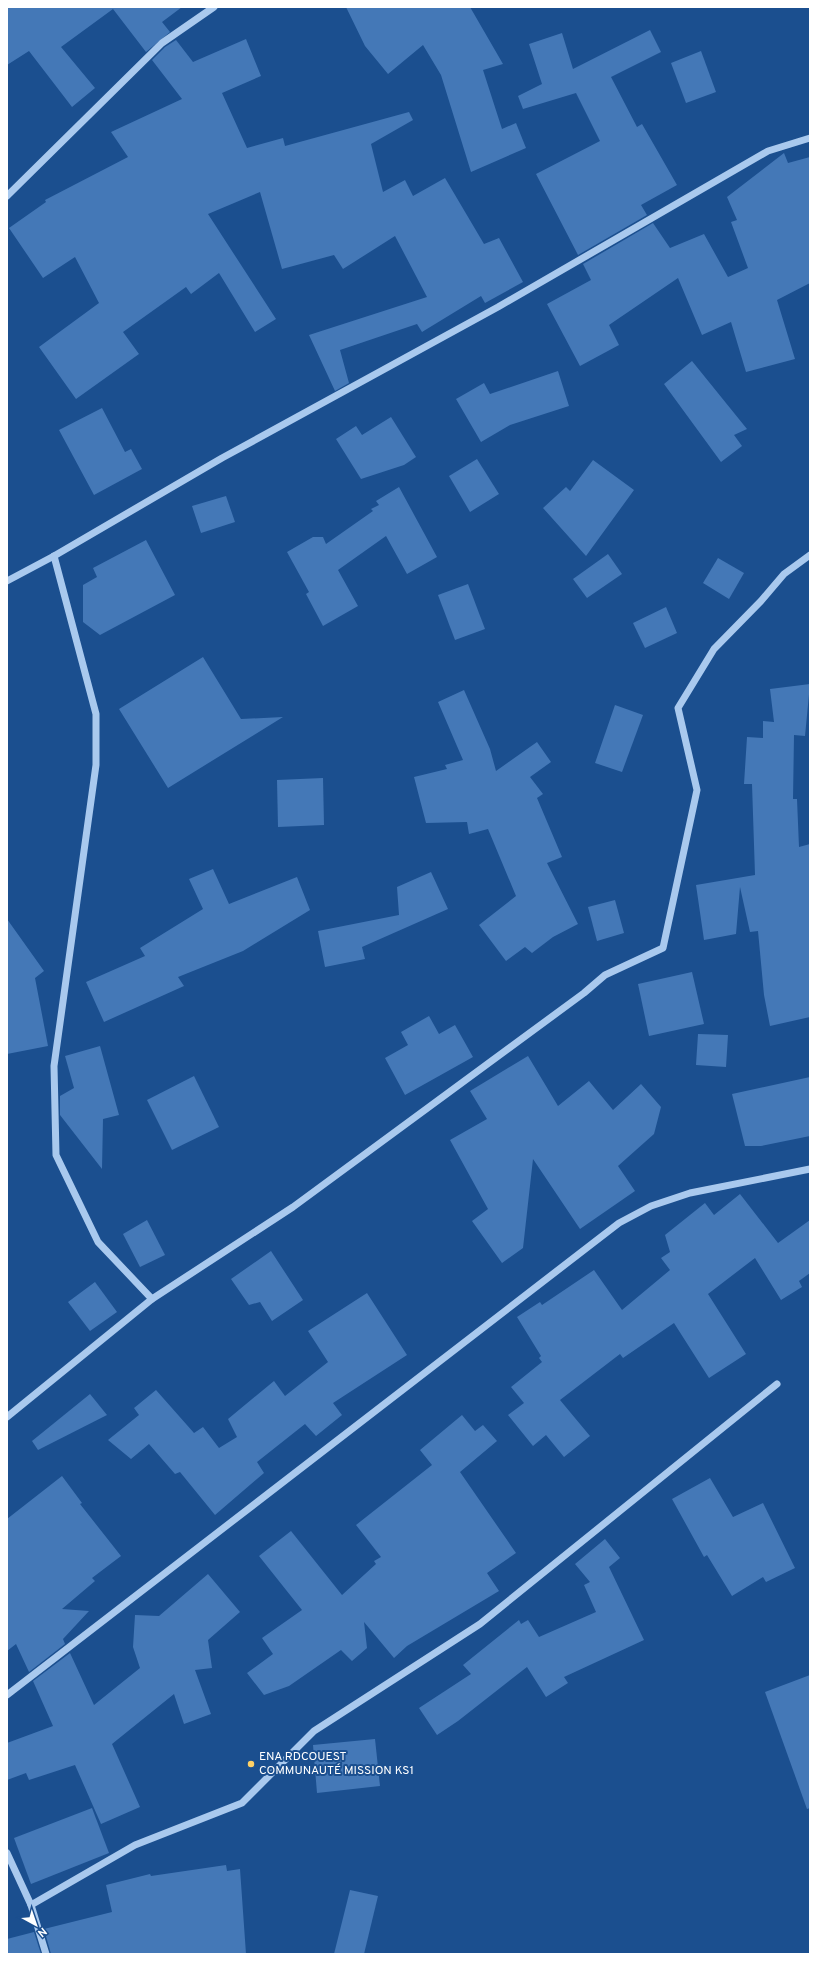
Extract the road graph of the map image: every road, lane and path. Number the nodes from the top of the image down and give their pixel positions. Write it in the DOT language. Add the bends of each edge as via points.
graph roads {
  1 [pos="214,7"];
  2 [pos="810,138"];
  3 [pos="7,196"];
  4 [pos="810,555"];
  5 [pos="54,556"];
  6 [pos="7,581"];
  7 [pos="810,1169"];
  8 [pos="152,1299"];
  9 [pos="777,1384"];
  10 [pos="7,1417"];
  11 [pos="7,1695"];
  12 [pos="7,1853"];
  13 [pos="31,1905"];
  14 [pos="46,1954"];
  1 -- 3 [label="street" via="162,43"];
  2 -- 5 [label="street" via="768,151 498,307 222,458"];
  4 -- 8 [label="street" via="784,574 714,649 678,708 697,790 663,948 605,974 293,1207"];
  5 -- 6 [label="street"];
  5 -- 8 [label="street" via="96,714 96,765 54,1066 56,1155 98,1242"];
  7 -- 11 [label="street" via="690,1193 652,1206 619,1223"];
  8 -- 10 [label="street"];
  9 -- 13 [label="street" via="480,1624 314,1731 242,1803 135,1845"];
  12 -- 13 [label="street"];
  13 -- 14 [label="street"];
}
